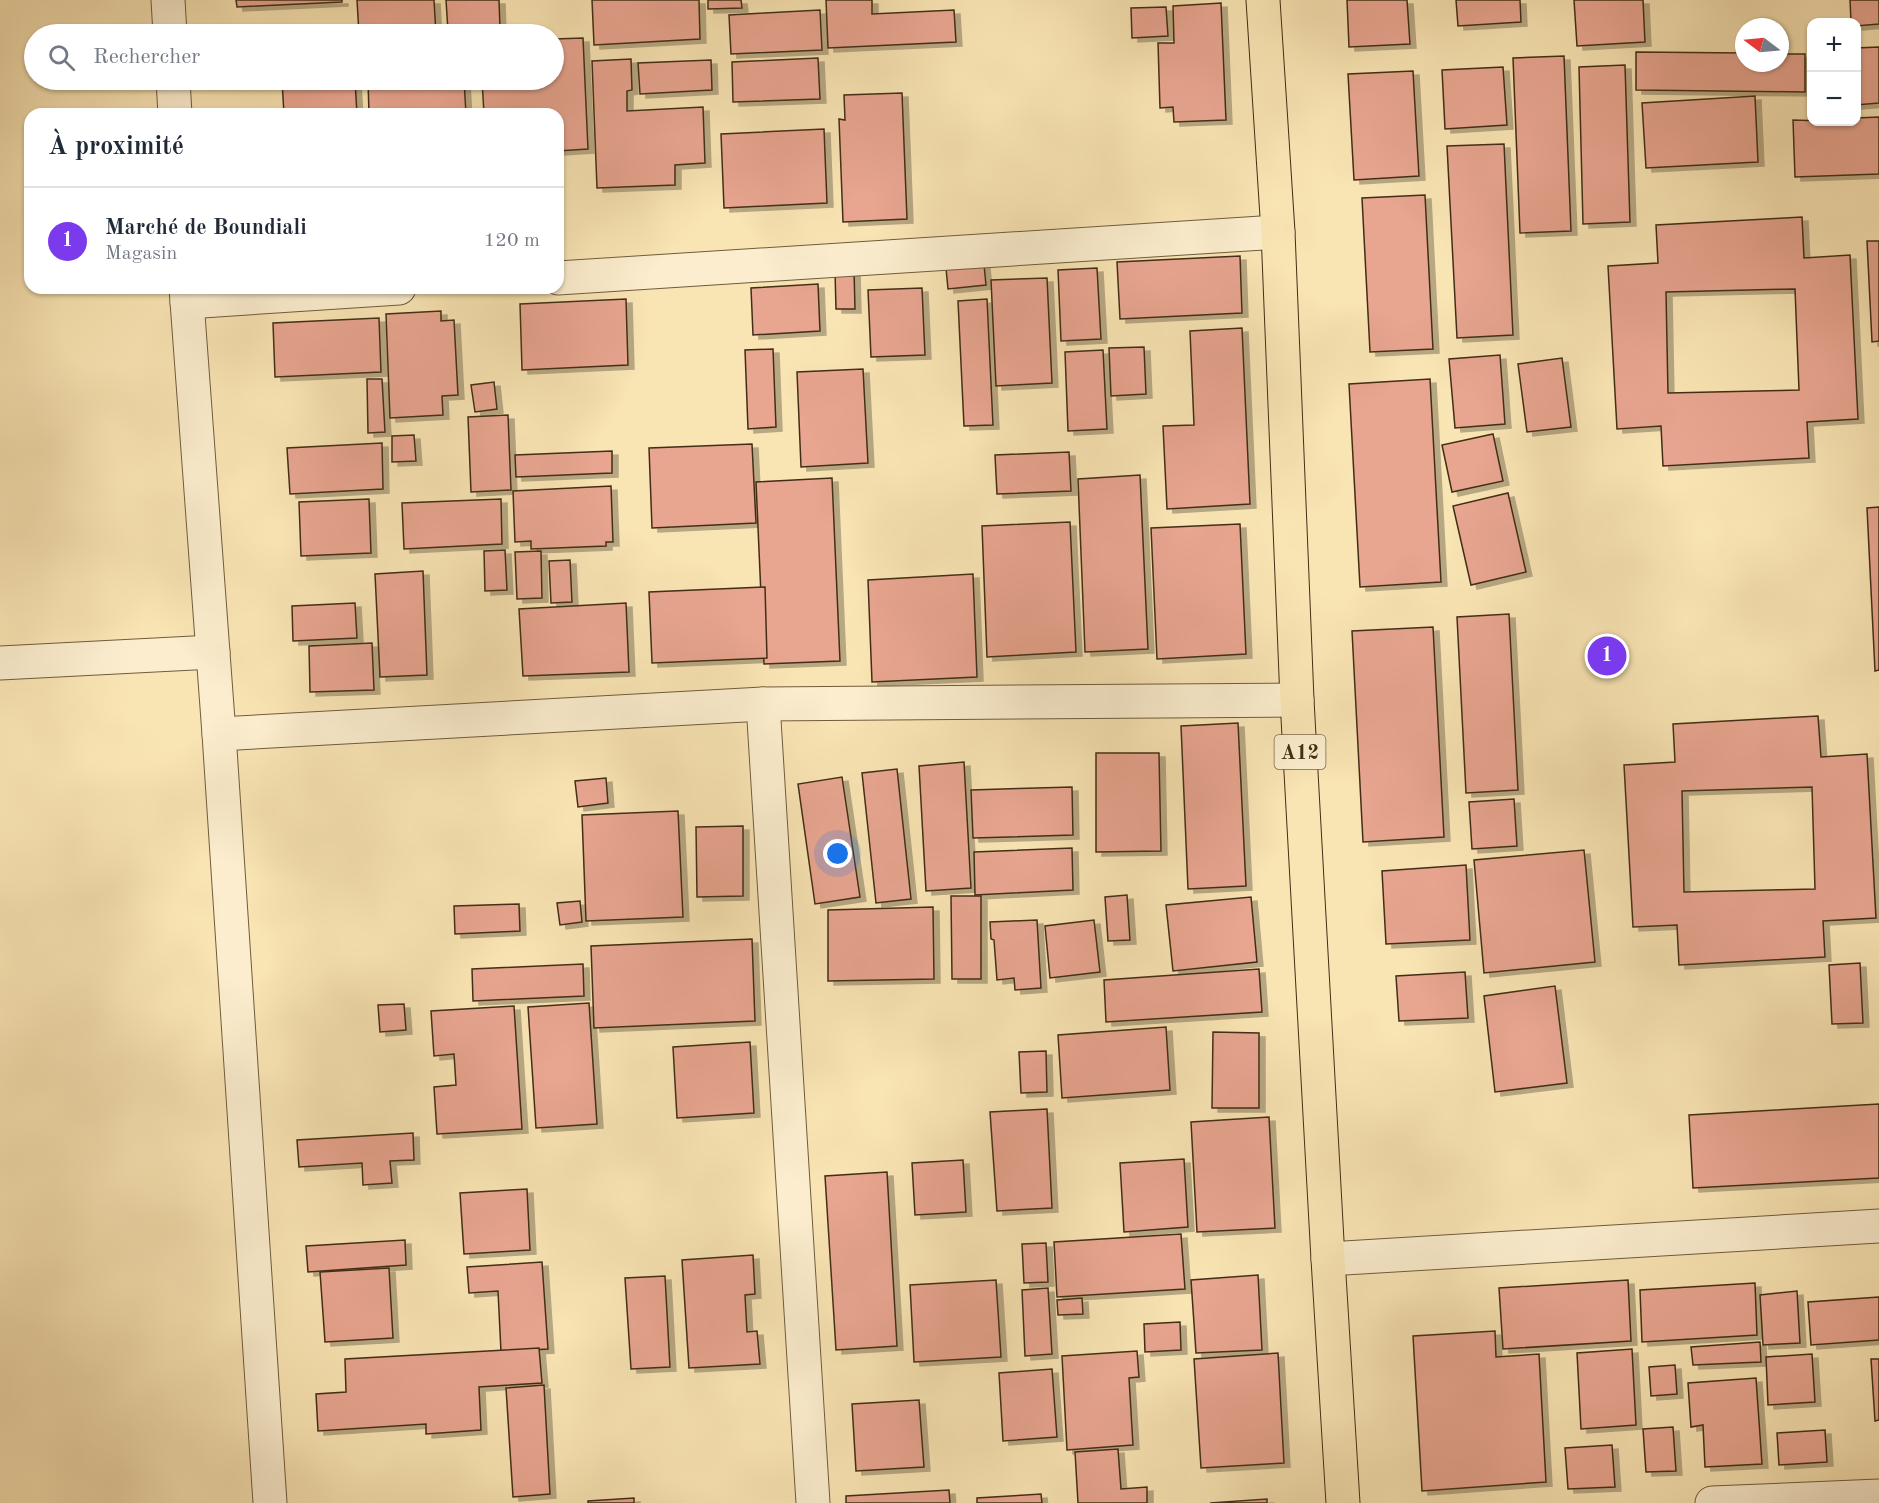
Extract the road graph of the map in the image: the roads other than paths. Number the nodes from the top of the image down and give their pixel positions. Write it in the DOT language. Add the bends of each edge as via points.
graph roads {
  1 [pos="168,0"];
  2 [pos="1263,0"];
  3 [pos="169,24"];
  4 [pos="174,90"];
  5 [pos="175,108"];
  6 [pos="1278,232"];
  7 [pos="564,278"];
  8 [pos="216,294"];
  9 [pos="186,295"];
  10 [pos="213,652"];
  11 [pos="0,663"];
  12 [pos="1297,700"];
  13 [pos="763,704"];
  14 [pos="219,734"];
  15 [pos="1879,1226"];
  16 [pos="1328,1259"];
  17 [pos="1879,1496"];
  18 [pos="270,1503"];
  19 [pos="813,1503"];
  20 [pos="1343,1503"];
  21 [pos="1712,1503"];
  1 -- 3 [label="street"];
  2 -- 6 [label="main road, A12"];
  4 -- 5 [label="street"];
  6 -- 7 [label="street"];
  6 -- 12 [label="main road, A12"];
  8 -- 9 [label="street"];
  9 -- 10 [label="street"];
  10 -- 11 [label="street"];
  10 -- 14 [label="street"];
  12 -- 13 [label="street"];
  12 -- 16 [label="main road, A12"];
  13 -- 14 [label="street"];
  13 -- 19 [label="street"];
  14 -- 18 [label="street"];
  15 -- 16 [label="street"];
  16 -- 20 [label="main road, A12"];
  17 -- 21 [label="street"];
}
